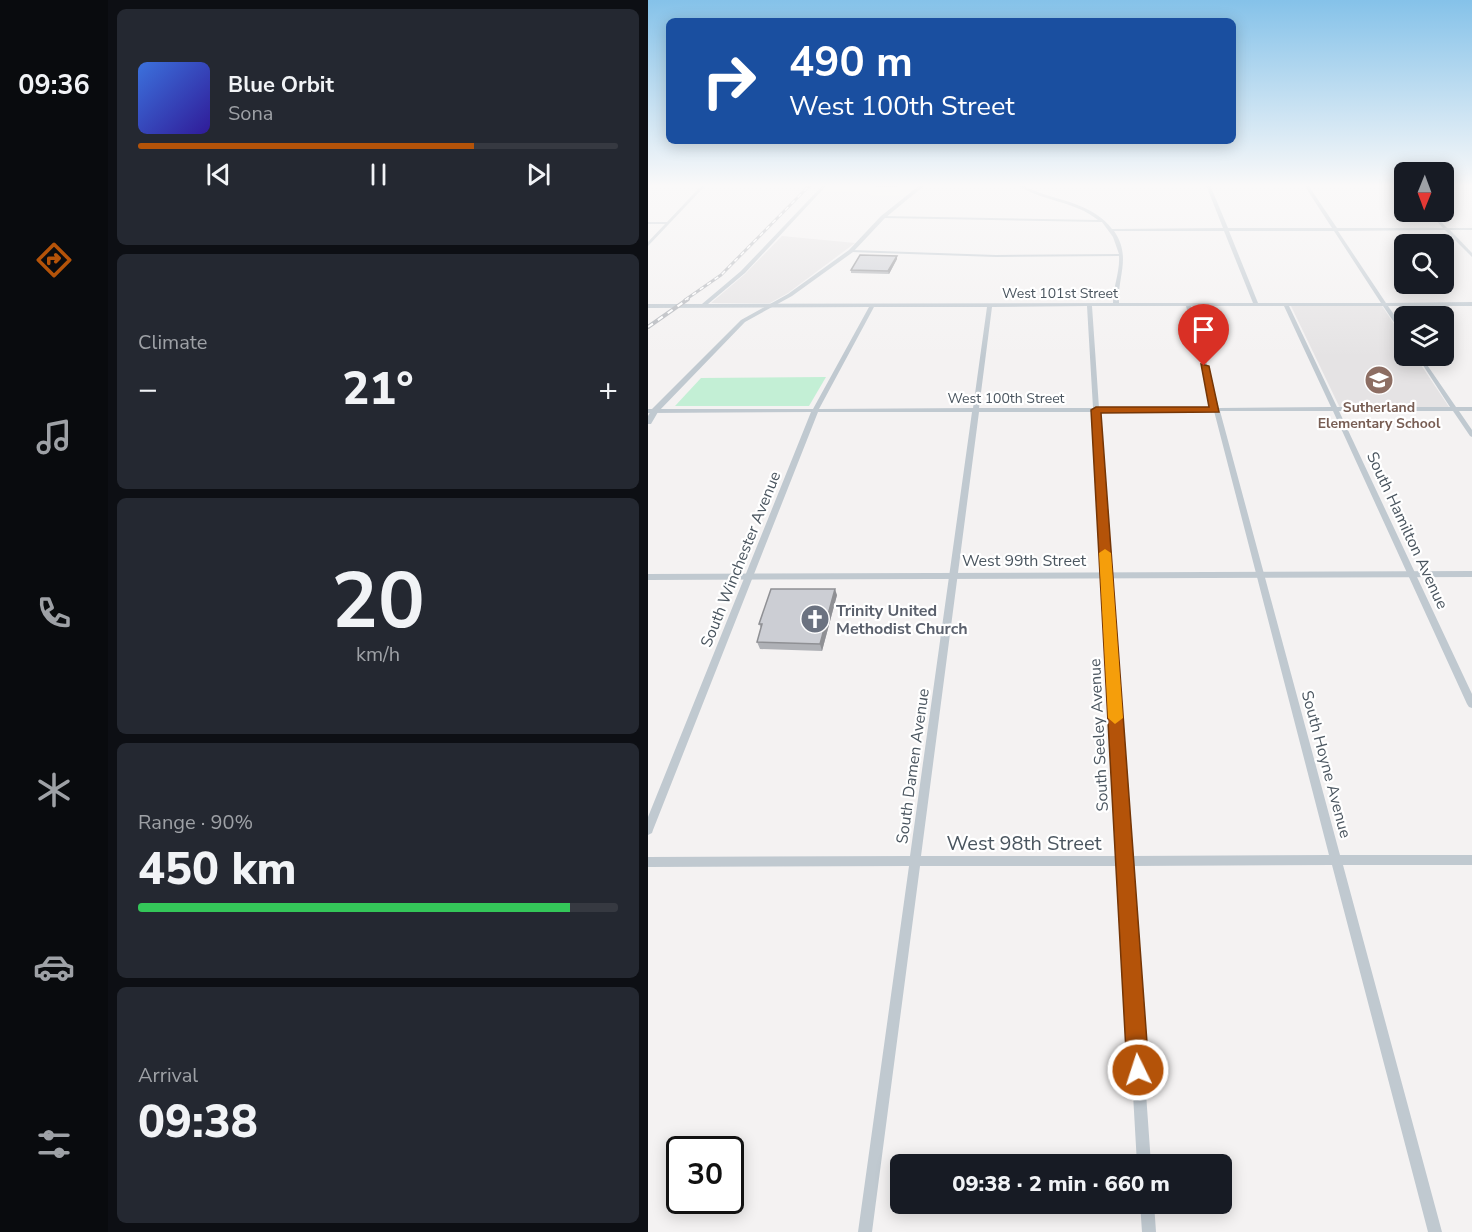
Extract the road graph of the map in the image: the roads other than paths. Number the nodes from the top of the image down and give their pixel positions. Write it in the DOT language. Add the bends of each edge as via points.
graph roads {
  1 [pos="771,242"];
  2 [pos="859,242"];
  3 [pos="1116,242"];
  4 [pos="1231,242"];
  5 [pos="1344,242"];
  6 [pos="1459,242"];
  7 [pos="851,251"];
  8 [pos="1121,255"];
  9 [pos="1472,256"];
  10 [pos="1089,304"];
  11 [pos="1116,304"];
  12 [pos="1188,304"];
  13 [pos="1256,304"];
  14 [pos="1286,304"];
  15 [pos="1385,304"];
  16 [pos="1472,304"];
  17 [pos="703,305"];
  18 [pos="769,305"];
  19 [pos="873,305"];
  20 [pos="990,305"];
  21 [pos="648,306"];
  22 [pos="1394,318"];
  23 [pos="1426,366"];
  24 [pos="1455,409"];
  25 [pos="1472,409"];
  26 [pos="975,410"];
  27 [pos="1096,410"];
  28 [pos="1215,410"];
  29 [pos="1335,410"];
  30 [pos="651,411"];
  31 [pos="815,411"];
  32 [pos="648,422"];
  33 [pos="1472,435"];
  34 [pos="1259,574"];
  35 [pos="1412,574"];
  36 [pos="1472,574"];
  37 [pos="953,575"];
  38 [pos="1107,575"];
  39 [pos="748,576"];
  40 [pos="648,577"];
  41 [pos="1472,704"];
  42 [pos="648,830"];
  43 [pos="1336,860"];
  44 [pos="1472,860"];
  45 [pos="915,861"];
  46 [pos="1124,861"];
  47 [pos="648,862"];
  48 [pos="1143,1154"];
  49 [pos="1148,1214"];
  50 [pos="865,1232"];
  51 [pos="1149,1232"];
  52 [pos="1435,1232"];
  1 -- 17 [label="street" via="743,273"];
  2 -- 7 [label="street"];
  3 -- 8 [label="street"];
  4 -- 13 [label="street"];
  5 -- 15 [label="street"];
  6 -- 9 [label="street"];
  7 -- 8 [label="street"];
  7 -- 18 [label="street" via="790,295"];
  8 -- 11 [label="street"];
  10 -- 11 [label="street, West 101st Street"];
  10 -- 20 [label="street, West 101st Street"];
  10 -- 27 [label="street, South Seeley Avenue"];
  11 -- 12 [label="street, West 101st Street"];
  12 -- 13 [label="street, West 101st Street"];
  12 -- 28 [label="street, South Hoyne Avenue"];
  13 -- 14 [label="street, West 101st Street"];
  14 -- 15 [label="street, West 101st Street"];
  14 -- 29 [label="street, South Hamilton Avenue"];
  15 -- 16 [label="street, West 101st Street"];
  15 -- 22 [label="street"];
  17 -- 18 [label="street, West 101st Street"];
  17 -- 21 [label="street, West 101st Street"];
  18 -- 19 [label="street, West 101st Street"];
  18 -- 30 [label="street" via="743,321"];
  19 -- 20 [label="street, West 101st Street"];
  19 -- 31 [label="street, South Winchester Avenue"];
  20 -- 26 [label="street, South Damen Avenue"];
  23 -- 24 [label="street"];
  24 -- 25 [label="street, West 100th Street"];
  24 -- 29 [label="street, West 100th Street"];
  24 -- 33 [label="street"];
  26 -- 27 [label="street, West 100th Street"];
  26 -- 31 [label="street, West 100th Street"];
  26 -- 37 [label="street, South Damen Avenue"];
  27 -- 28 [label="street, West 100th Street"];
  27 -- 38 [label="street, South Seeley Avenue"];
  28 -- 29 [label="street, West 100th Street"];
  28 -- 34 [label="street, South Hoyne Avenue"];
  29 -- 35 [label="street, South Hamilton Avenue"];
  30 -- 31 [label="street, West 100th Street"];
  30 -- 32 [label="street"];
  31 -- 39 [label="street, South Winchester Avenue"];
  34 -- 35 [label="street, West 99th Street"];
  34 -- 38 [label="street, West 99th Street"];
  34 -- 43 [label="street, South Hoyne Avenue"];
  35 -- 36 [label="street, West 99th Street"];
  35 -- 41 [label="street, South Hamilton Avenue"];
  37 -- 38 [label="street, West 99th Street"];
  37 -- 39 [label="street, West 99th Street"];
  37 -- 45 [label="street, South Damen Avenue"];
  38 -- 46 [label="street, South Seeley Avenue"];
  39 -- 40 [label="street, West 99th Street"];
  39 -- 42 [label="street, South Winchester Avenue"];
  43 -- 44 [label="street, West 98th Street"];
  43 -- 46 [label="street, West 98th Street"];
  43 -- 52 [label="street, South Hoyne Avenue"];
  45 -- 46 [label="street, West 98th Street"];
  45 -- 47 [label="street, West 98th Street"];
  45 -- 50 [label="street, South Damen Avenue"];
  46 -- 48 [label="street, South Seeley Avenue"];
  49 -- 51 [label="street"];
}
